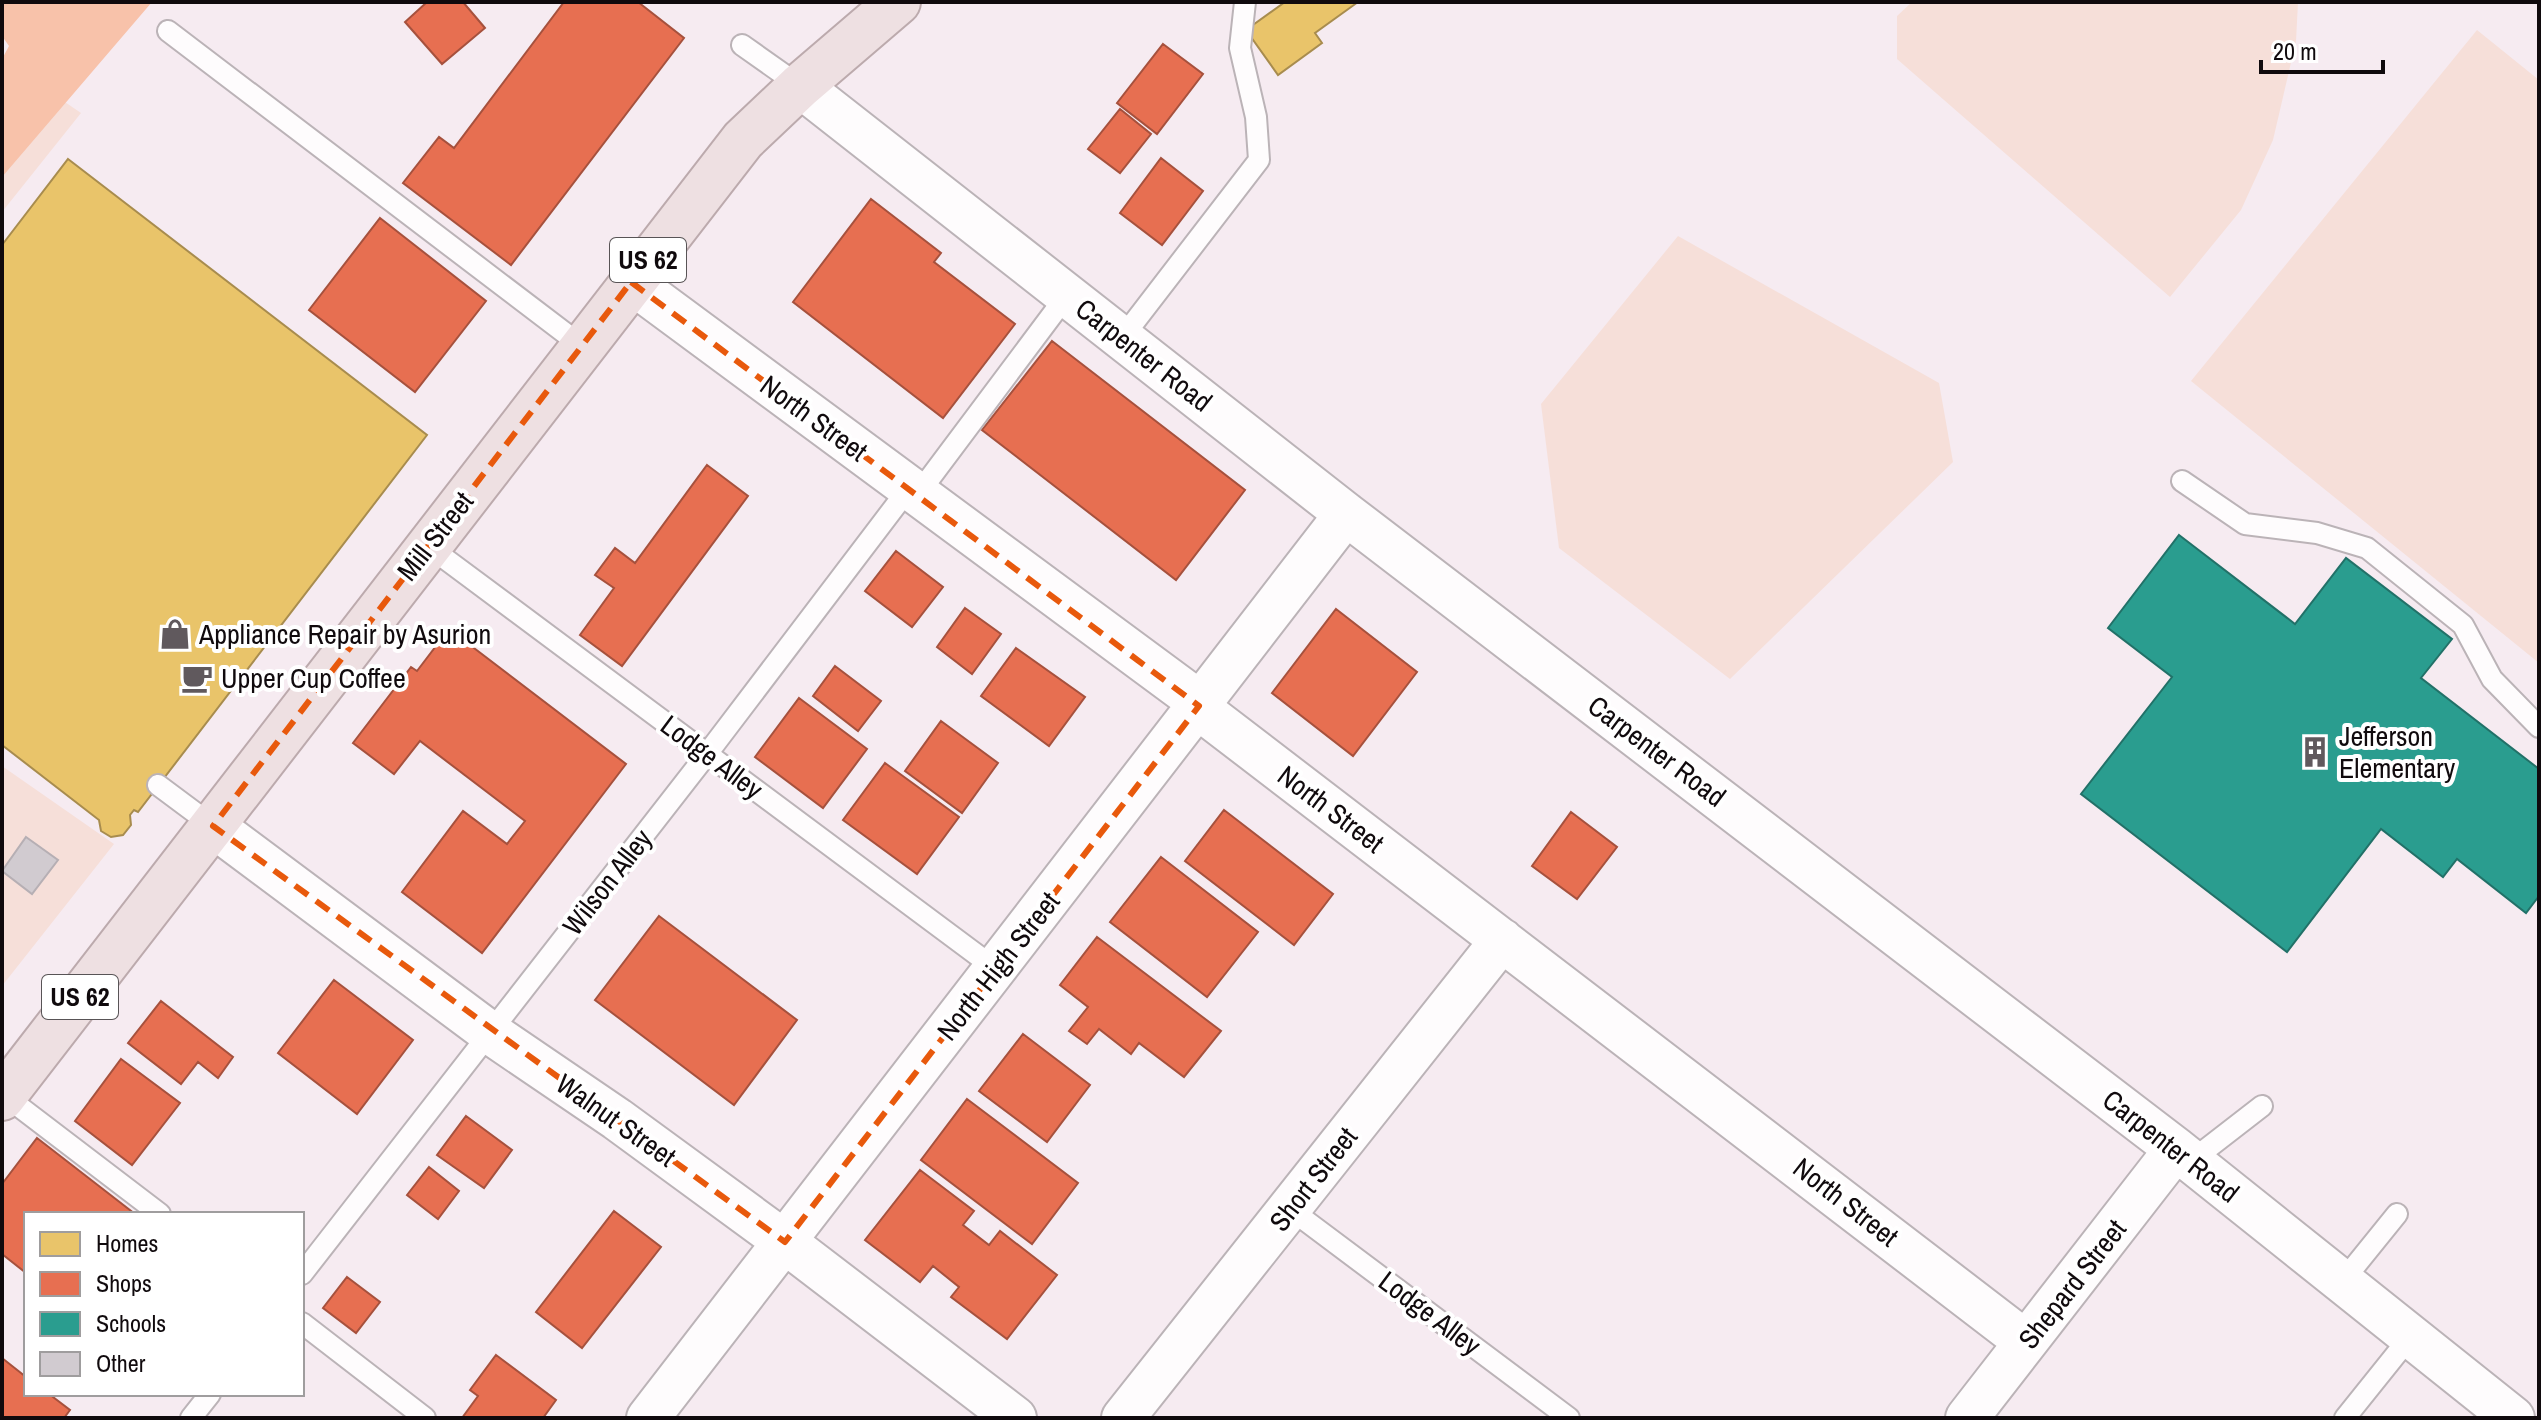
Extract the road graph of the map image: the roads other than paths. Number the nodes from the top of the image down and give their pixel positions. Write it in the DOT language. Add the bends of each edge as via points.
graph roads {
  1 [pos="898,2"];
  2 [pos="1245,2"];
  3 [pos="168,31"];
  4 [pos="742,45"];
  5 [pos="800,86"];
  6 [pos="631,282"];
  7 [pos="1067,295"];
  8 [pos="1122,338"];
  9 [pos="582,346"];
  10 [pos="2182,481"];
  11 [pos="913,491"];
  12 [pos="1346,514"];
  13 [pos="428,546"];
  14 [pos="1199,706"];
  15 [pos="2539,727"];
  16 [pos="707,754"];
  17 [pos="158,785"];
  18 [pos="213,826"];
  19 [pos="1502,940"];
  20 [pos="996,969"];
  21 [pos="489,1032"];
  22 [pos="3,1097"];
  23 [pos="2262,1106"];
  24 [pos="2184,1155"];
  25 [pos="1290,1209"];
  26 [pos="157,1212"];
  27 [pos="2397,1214"];
  28 [pos="785,1242"];
  29 [pos="304,1271"];
  30 [pos="2342,1282"];
  31 [pos="304,1325"];
  32 [pos="2410,1337"];
  33 [pos="2026,1342"];
  34 [pos="208,1396"];
  35 [pos="191,1418"];
  36 [pos="425,1418"];
  37 [pos="648,1418"];
  38 [pos="1015,1418"];
  39 [pos="1123,1418"];
  40 [pos="1569,1418"];
  41 [pos="1967,1418"];
  42 [pos="2345,1418"];
  43 [pos="2513,1418"];
  1 -- 5 [label="highway, Mill Street / US 62"];
  2 -- 8 [label="lane" via="1240,48 1256,117 1259,160"];
  3 -- 9 [label="lane"];
  4 -- 5 [label="lane"];
  5 -- 6 [label="highway, Mill Street / US 62" via="743,140"];
  5 -- 7 [label="street, Carpenter Road"];
  6 -- 9 [label="highway, Mill Street / US 62"];
  6 -- 11 [label="street, North Street"];
  7 -- 8 [label="street, Carpenter Road"];
  7 -- 11 [label="lane, Wilson Alley"];
  8 -- 12 [label="street, Carpenter Road"];
  9 -- 13 [label="highway, Mill Street / US 62"];
  10 -- 15 [label="lane" via="2245,524 2317,533 2367,548 2463,625 2492,679"];
  11 -- 14 [label="street, North Street"];
  11 -- 16 [label="lane, Wilson Alley"];
  12 -- 14 [label="street, North High Street"];
  12 -- 24 [label="street, Carpenter Road"];
  13 -- 16 [label="lane, Lodge Alley"];
  13 -- 18 [label="highway, Mill Street / US 62"];
  14 -- 19 [label="street, North Street"];
  14 -- 20 [label="street, North High Street"];
  16 -- 20 [label="lane, Lodge Alley"];
  16 -- 21 [label="lane, Wilson Alley"];
  17 -- 18 [label="lane"];
  18 -- 21 [label="street, Walnut Street"];
  18 -- 22 [label="highway, Mill Street / US 62"];
  19 -- 25 [label="street, Short Street"];
  19 -- 33 [label="street, North Street"];
  20 -- 28 [label="street, North High Street"];
  21 -- 28 [label="street, Walnut Street"];
  21 -- 29 [label="lane, Wilson Alley"];
  22 -- 26 [label="lane"];
  23 -- 24 [label="lane"];
  24 -- 30 [label="street, Carpenter Road"];
  24 -- 33 [label="street, Shepard Street"];
  25 -- 39 [label="street, Short Street"];
  25 -- 40 [label="lane, Lodge Alley"];
  27 -- 30 [label="lane"];
  28 -- 37 [label="street, North High Street"];
  28 -- 38 [label="street, Walnut Street"];
  30 -- 32 [label="street, Carpenter Road"];
  31 -- 36 [label="lane"];
  32 -- 42 [label="lane"];
  32 -- 43 [label="street, Carpenter Road"];
  33 -- 41 [label="street, Shepard Street"];
  34 -- 35 [label="lane"];
}
